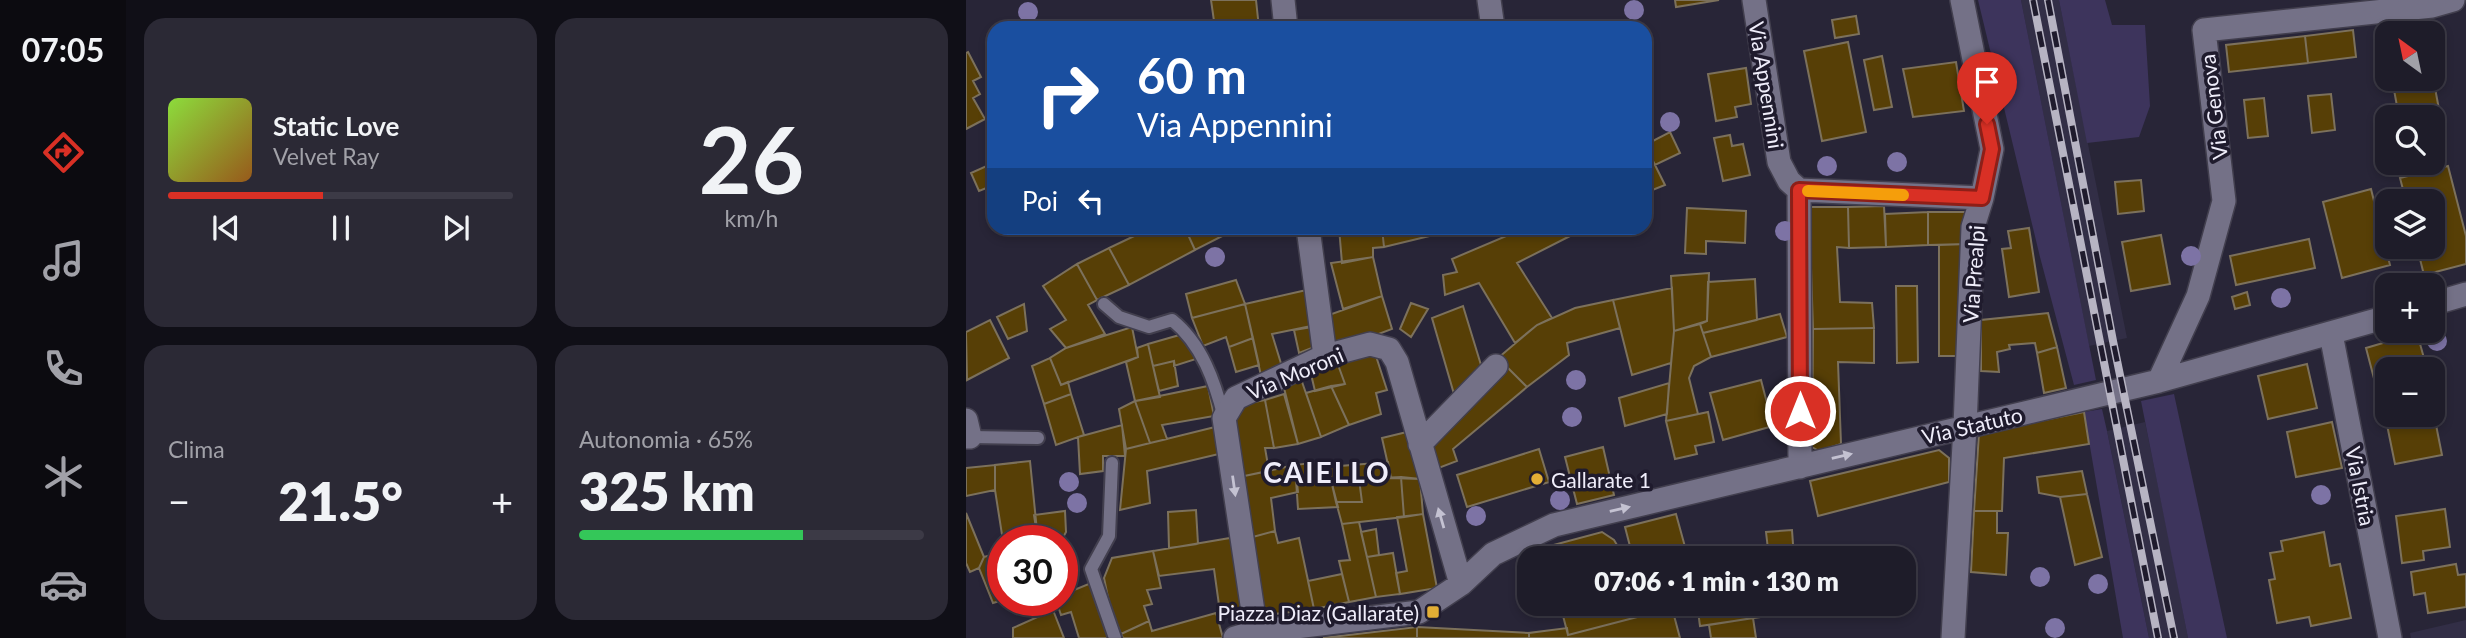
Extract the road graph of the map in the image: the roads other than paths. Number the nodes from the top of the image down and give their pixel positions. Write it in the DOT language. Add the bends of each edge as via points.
graph roads {
  1 [pos="1283,0"];
  2 [pos="1489,0"];
  3 [pos="1754,0"];
  4 [pos="1962,0"];
  5 [pos="2453,0"];
  6 [pos="1285,21"];
  7 [pos="1492,21"];
  8 [pos="1799,190"];
  9 [pos="1982,198"];
  10 [pos="1309,235"];
  11 [pos="2466,294"];
  12 [pos="2445,300"];
  13 [pos="1104,304"];
  14 [pos="2375,321"];
  15 [pos="2331,334"];
  16 [pos="1325,356"];
  17 [pos="1496,366"];
  18 [pos="2159,381"];
  19 [pos="1224,418"];
  20 [pos="1965,427"];
  21 [pos="967,431"];
  22 [pos="1038,438"];
  23 [pos="1420,444"];
  24 [pos="1112,463"];
  25 [pos="1800,467"];
  26 [pos="1461,584"];
  27 [pos="1249,636"];
  28 [pos="1115,638"];
  29 [pos="1953,638"];
  30 [pos="2390,638"];
  1 -- 6 [label="street"];
  2 -- 7 [label="street"];
  3 -- 8 [label="street, Via Appennini" via="1779,162 1788,181"];
  4 -- 9 [label="street, Via Prealpi" via="1992,149"];
  5 -- 18 [label="street, Via Genova" via="2204,30 2224,201 2197,296"];
  8 -- 9 [label="street"];
  8 -- 25 [label="street"];
  9 -- 20 [label="street, Via Prealpi" via="1973,227"];
  10 -- 16 [label="street"];
  11 -- 12 [label="street"];
  13 -- 19 [label="lane" via="1119,317 1149,327 1172,320 1188,333 1215,384"];
  14 -- 15 [label="street, Via Statuto"];
  15 -- 18 [label="street, Via Statuto"];
  15 -- 30 [label="street, Via Istria"];
  16 -- 19 [label="street, Via Moroni" via="1236,398"];
  16 -- 23 [label="street, Via Moroni" via="1370,344 1389,349 1397,362"];
  17 -- 23 [label="street"];
  18 -- 20 [label="street, Via Statuto"];
  19 -- 27 [label="street, one-way"];
  25 -- 20 [label="street, Via Statuto, one-way"];
  20 -- 29 [label="street, Via Prealpi"];
  21 -- 22 [label="lane"];
  26 -- 23 [label="street, Via Moroni, one-way"];
  24 -- 28 [label="lane" via="1109,536 1091,569"];
  26 -- 25 [label="street, Via Statuto, one-way" via="1493,554 1554,525"];
  26 -- 27 [label="street, Via Statuto" via="1419,612"];
}
